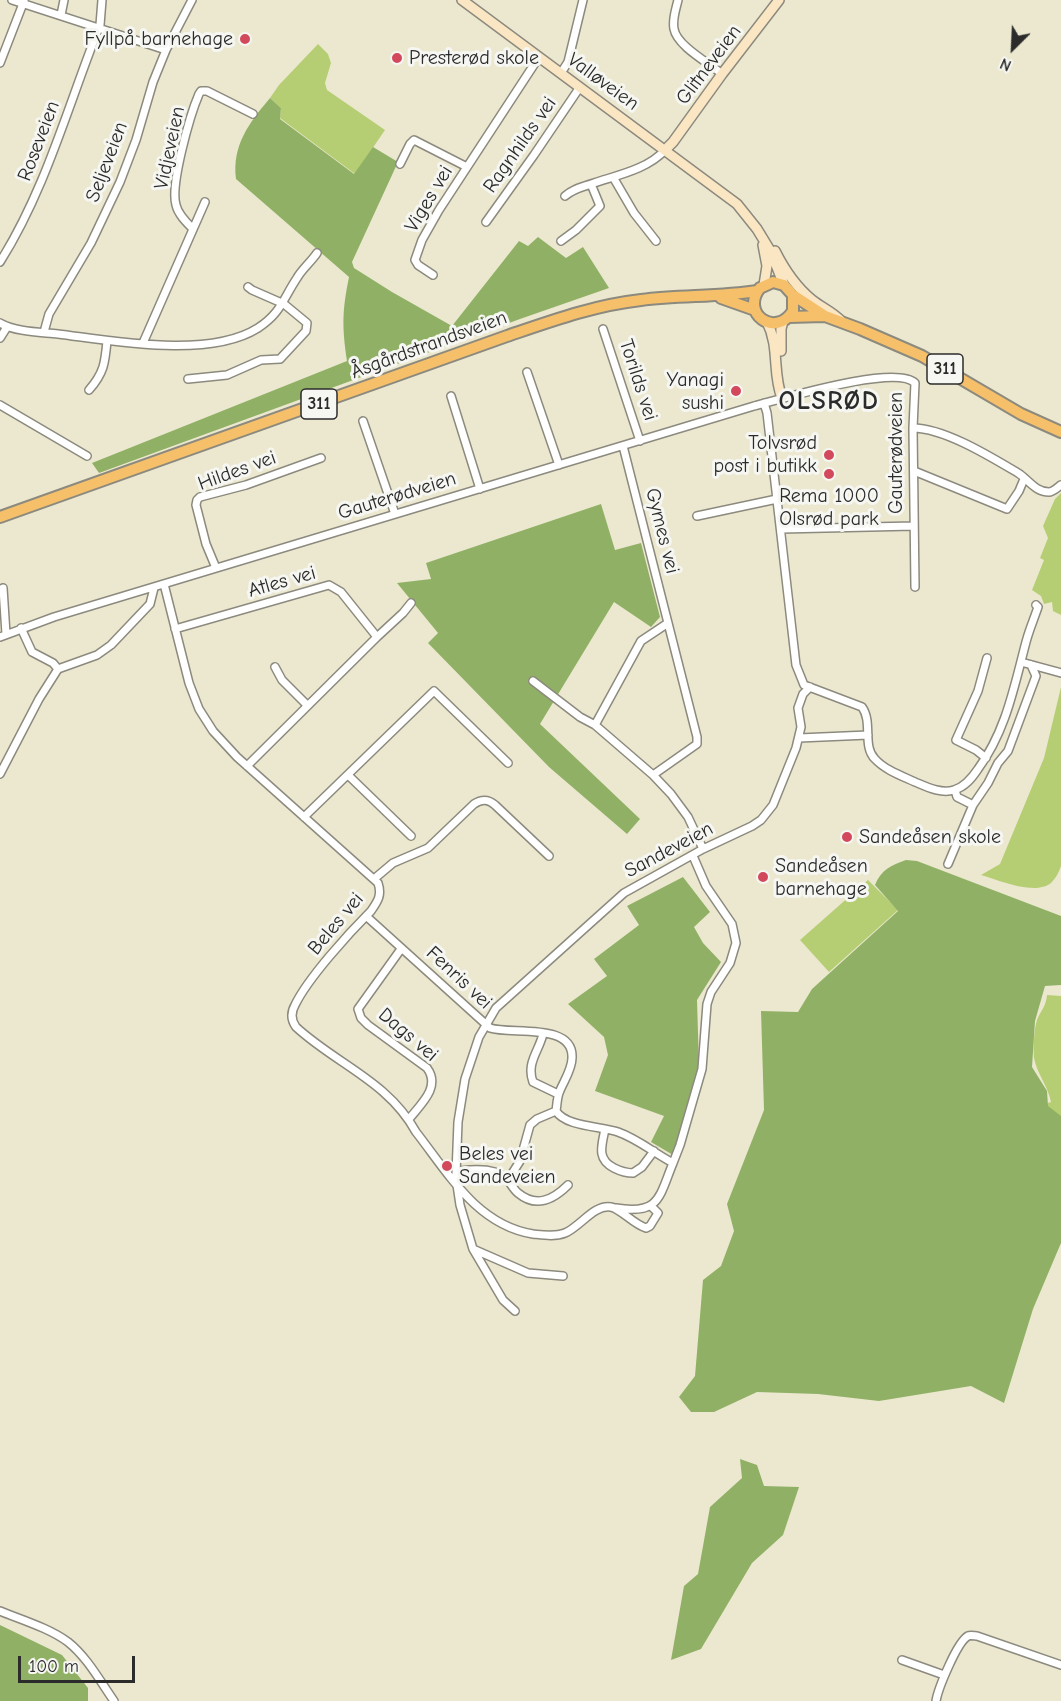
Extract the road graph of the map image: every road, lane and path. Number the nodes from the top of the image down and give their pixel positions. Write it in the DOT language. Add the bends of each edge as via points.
graph roads {
  1 [pos="12,0"];
  2 [pos="63,0"];
  3 [pos="102,0"];
  4 [pos="192,0"];
  5 [pos="462,0"];
  6 [pos="583,0"];
  7 [pos="678,0"];
  8 [pos="779,0"];
  9 [pos="24,2"];
  10 [pos="61,15"];
  11 [pos="99,28"];
  12 [pos="166,50"];
  13 [pos="539,57"];
  14 [pos="0,63"];
  15 [pos="561,73"];
  16 [pos="722,74"];
  17 [pos="580,87"];
  18 [pos="253,114"];
  19 [pos="665,150"];
  20 [pos="400,164"];
  21 [pos="467,167"];
  22 [pos="613,177"];
  23 [pos="591,184"];
  24 [pos="565,196"];
  25 [pos="205,202"];
  26 [pos="486,222"];
  27 [pos="192,228"];
  28 [pos="758,229"];
  29 [pos="763,239"];
  30 [pos="656,241"];
  31 [pos="561,242"];
  32 [pos="317,254"];
  33 [pos="0,262"];
  34 [pos="433,275"];
  35 [pos="784,285"];
  36 [pos="248,287"];
  37 [pos="760,288"];
  38 [pos="706,296"];
  39 [pos="793,296"];
  40 [pos="284,304"];
  41 [pos="755,310"];
  42 [pos="825,316"];
  43 [pos="786,319"];
  44 [pos="767,322"];
  45 [pos="842,322"];
  46 [pos="3,325"];
  47 [pos="603,329"];
  48 [pos="44,332"];
  49 [pos="0,338"];
  50 [pos="107,341"];
  51 [pos="143,343"];
  52 [pos="527,372"];
  53 [pos="188,379"];
  54 [pos="89,390"];
  55 [pos="451,396"];
  56 [pos="782,398"];
  57 [pos="764,403"];
  58 [pos="0,405"];
  59 [pos="363,421"];
  60 [pos="913,428"];
  61 [pos="1061,432"];
  62 [pos="640,441"];
  63 [pos="623,446"];
  64 [pos="87,456"];
  65 [pos="321,458"];
  66 [pos="559,465"];
  67 [pos="914,471"];
  68 [pos="1024,479"];
  69 [pos="1061,485"];
  70 [pos="480,489"];
  71 [pos="777,499"];
  72 [pos="396,514"];
  73 [pos="697,516"];
  74 [pos="0,517"];
  75 [pos="914,526"];
  76 [pos="781,529"];
  77 [pos="216,568"];
  78 [pos="164,584"];
  79 [pos="915,587"];
  80 [pos="3,588"];
  81 [pos="154,588"];
  82 [pos="411,603"];
  83 [pos="1036,605"];
  84 [pos="668,623"];
  85 [pos="21,628"];
  86 [pos="175,629"];
  87 [pos="3,636"];
  88 [pos="377,637"];
  89 [pos="987,658"];
  90 [pos="1021,662"];
  91 [pos="1031,665"];
  92 [pos="275,667"];
  93 [pos="58,669"];
  94 [pos="1061,673"];
  95 [pos="532,681"];
  96 [pos="810,687"];
  97 [pos="307,705"];
  98 [pos="595,725"];
  99 [pos="868,735"];
  100 [pos="799,738"];
  101 [pos="986,758"];
  102 [pos="508,763"];
  103 [pos="247,766"];
  104 [pos="0,774"];
  105 [pos="348,775"];
  106 [pos="653,775"];
  107 [pos="955,790"];
  108 [pos="973,804"];
  109 [pos="304,817"];
  110 [pos="411,836"];
  111 [pos="703,849"];
  112 [pos="549,856"];
  113 [pos="693,856"];
  114 [pos="948,864"];
  115 [pos="374,879"];
  116 [pos="366,916"];
  117 [pos="401,949"];
  118 [pos="485,1025"];
  119 [pos="543,1034"];
  120 [pos="558,1094"];
  121 [pos="556,1111"];
  122 [pos="409,1119"];
  123 [pos="605,1129"];
  124 [pos="654,1151"];
  125 [pos="671,1162"];
  126 [pos="508,1179"];
  127 [pos="456,1180"];
  128 [pos="568,1185"];
  129 [pos="651,1206"];
  130 [pos="614,1208"];
  131 [pos="473,1249"];
  132 [pos="563,1276"];
  133 [pos="514,1311"];
  134 [pos="0,1611"];
  135 [pos="902,1660"];
  136 [pos="1061,1665"];
  137 [pos="944,1675"];
  138 [pos="114,1701"];
  139 [pos="936,1701"];
  1 -- 9 [label="street"];
  2 -- 10 [label="street"];
  3 -- 11 [label="street, Roseveien"];
  4 -- 12 [label="street, Seljeveien"];
  5 -- 13 [label="main road, Valløveien"];
  6 -- 15 [label="street" via="568,62"];
  7 -- 16 [label="street" via="676,36"];
  8 -- 16 [label="main road, Glitneveien"];
  9 -- 10 [label="street"];
  9 -- 14 [label="street"];
  10 -- 11 [label="street"];
  11 -- 12 [label="street"];
  11 -- 33 [label="street, Roseveien" via="36,194"];
  12 -- 48 [label="street, Seljeveien" via="120,182 91,243 49,314"];
  13 -- 15 [label="main road, Valløveien"];
  13 -- 21 [label="street, Viges vei"];
  15 -- 17 [label="main road, Valløveien"];
  16 -- 19 [label="main road, Glitneveien"];
  17 -- 19 [label="main road, Valløveien"];
  17 -- 26 [label="street, Ragnhilds vei"];
  18 -- 27 [label="street, Vidjeveien" via="207,91 199,94 185,137 175,196 177,208"];
  19 -- 22 [label="street" via="656,160"];
  19 -- 28 [label="main road, Valløveien" via="737,204"];
  20 -- 21 [label="street, Viges vei" via="414,140"];
  21 -- 34 [label="street, Viges vei" via="415,255 418,265"];
  22 -- 23 [label="street"];
  22 -- 30 [label="street"];
  23 -- 24 [label="street" via="577,187"];
  23 -- 31 [label="street" via="600,206"];
  25 -- 27 [label="street"];
  27 -- 51 [label="street"];
  28 -- 29 [label="main road, Valløveien"];
  28 -- 45 [label="main road" via="806,295"];
  29 -- 35 [label="main road, Valløveien"];
  29 -- 37 [label="main road, Valløveien" via="767,266"];
  32 -- 40 [label="street" via="296,279"];
  35 -- 37 [label="main road, 311" via="773,282"];
  35 -- 39 [label="main road, 311"];
  36 -- 40 [label="street"];
  37 -- 38 [label="main road, Åsgårdstrandsveien / 311"];
  37 -- 41 [label="main road" via="754,300"];
  38 -- 41 [label="main road, Åsgårdstrandsveien / 311"];
  38 -- 74 [label="main road, Åsgårdstrandsveien / 311" via="664,297 590,309"];
  39 -- 42 [label="main road, 311"];
  39 -- 43 [label="main road" via="794,307"];
  40 -- 51 [label="street" via="259,327 231,339 195,345"];
  40 -- 53 [label="street" via="307,323 307,328 280,359 261,360 227,375"];
  41 -- 44 [label="main road, 311"];
  42 -- 43 [label="main road, 311"];
  42 -- 45 [label="main road, 311"];
  43 -- 44 [label="main road, 311"];
  43 -- 56 [label="main road" via="780,342"];
  44 -- 56 [label="main road" via="775,342"];
  45 -- 61 [label="main road, 311" via="922,356 1021,414"];
  46 -- 48 [label="street"];
  46 -- 49 [label="street"];
  47 -- 62 [label="street, Torilds vei"];
  48 -- 50 [label="street"];
  50 -- 51 [label="street"];
  50 -- 54 [label="street" via="104,368"];
  52 -- 66 [label="street"];
  55 -- 70 [label="street"];
  56 -- 57 [label="street, Gauterødveien"];
  56 -- 60 [label="street, Gauterødveien" via="857,380 906,378 915,383"];
  57 -- 62 [label="street, Gauterødveien"];
  57 -- 71 [label="street"];
  58 -- 64 [label="street"];
  59 -- 72 [label="street"];
  60 -- 67 [label="street, Gauterødveien"];
  60 -- 68 [label="street" via="947,435"];
  62 -- 63 [label="street, Gauterødveien"];
  63 -- 66 [label="street, Gauterødveien"];
  63 -- 84 [label="street, Gymes vei"];
  65 -- 77 [label="street, Hildes vei" via="197,500 206,544"];
  66 -- 70 [label="street, Gauterødveien"];
  67 -- 68 [label="street" via="1007,509"];
  67 -- 75 [label="street, Gauterødveien"];
  68 -- 69 [label="street" via="1049,492"];
  70 -- 72 [label="street, Gauterødveien"];
  71 -- 73 [label="street"];
  71 -- 76 [label="street"];
  72 -- 77 [label="street, Gauterødveien"];
  75 -- 76 [label="street"];
  75 -- 79 [label="street, Gauterødveien"];
  76 -- 96 [label="street" via="796,665 802,682"];
  77 -- 78 [label="street, Gauterødveien"];
  78 -- 81 [label="street, Gauterødveien"];
  78 -- 86 [label="street, Beles vei"];
  80 -- 87 [label="street, Gauterødveien"];
  81 -- 85 [label="street, Gauterødveien"];
  81 -- 93 [label="street" via="150,604 111,645 97,656"];
  82 -- 88 [label="street"];
  83 -- 90 [label="street"];
  84 -- 98 [label="street" via="641,641"];
  84 -- 106 [label="street, Gymes vei" via="698,737 689,751"];
  85 -- 87 [label="street, Gauterødveien"];
  85 -- 93 [label="street" via="32,652"];
  86 -- 88 [label="street, Atles vei" via="329,585 341,592"];
  86 -- 103 [label="street, Beles vei" via="200,709 226,746"];
  88 -- 97 [label="street"];
  89 -- 101 [label="street" via="975,699 956,740"];
  90 -- 91 [label="street"];
  90 -- 101 [label="street" via="1007,716"];
  91 -- 94 [label="street"];
  91 -- 108 [label="street" via="1036,676 1018,728 1008,751"];
  92 -- 97 [label="street" via="282,680"];
  93 -- 104 [label="street"];
  95 -- 98 [label="street"];
  96 -- 99 [label="street" via="862,707"];
  96 -- 100 [label="street, Sandeveien" via="802,694 798,708"];
  97 -- 103 [label="street"];
  98 -- 106 [label="street"];
  99 -- 100 [label="street"];
  99 -- 107 [label="street" via="870,753 876,761 921,784 942,791"];
  100 -- 111 [label="street, Sandeveien" via="767,813 752,826"];
  101 -- 107 [label="street" via="965,784"];
  102 -- 105 [label="street" via="434,691"];
  103 -- 109 [label="street, Beles vei"];
  105 -- 109 [label="street"];
  105 -- 110 [label="street"];
  106 -- 111 [label="street" via="688,817"];
  107 -- 108 [label="street" via="957,797"];
  108 -- 114 [label="street"];
  109 -- 115 [label="street, Beles vei"];
  111 -- 113 [label="street, Sandeveien"];
  112 -- 115 [label="street" via="495,805 480,800 428,848 393,862"];
  113 -- 118 [label="street, Sandeveien" via="624,893 505,998"];
  113 -- 125 [label="street" via="706,886 732,924 736,943 730,963 707,1005 702,1069 680,1145"];
  115 -- 116 [label="street, Beles vei" via="380,894"];
  116 -- 117 [label="street, Fenris vei"];
  116 -- 122 [label="street, Beles vei" via="313,978 295,1005 292,1022 304,1035 373,1082"];
  117 -- 118 [label="street, Fenris vei"];
  117 -- 122 [label="street, Dags vei" via="358,1009 368,1025 431,1073 432,1086"];
  118 -- 119 [label="street, Fenris vei" via="499,1031"];
  118 -- 127 [label="street, Sandeveien" via="462,1093"];
  119 -- 120 [label="street" via="530,1073 533,1082"];
  119 -- 120 [label="street, Fenris vei" via="562,1038 570,1048 572,1061"];
  120 -- 121 [label="street, Fenris vei"];
  121 -- 123 [label="street" via="568,1120"];
  121 -- 126 [label="street" via="530,1125 520,1161"];
  122 -- 127 [label="street, Beles vei"];
  123 -- 124 [label="street" via="631,1137"];
  123 -- 124 [label="street" via="602,1158 620,1172 639,1170"];
  124 -- 125 [label="street"];
  125 -- 129 [label="street" via="656,1203"];
  126 -- 127 [label="street" via="480,1169 460,1171"];
  126 -- 128 [label="street" via="516,1192 536,1200 552,1198"];
  127 -- 130 [label="street, Beles vei" via="475,1205 497,1222 536,1234 560,1234 596,1211"];
  127 -- 131 [label="street, Sandeveien"];
  129 -- 130 [label="street, Beles vei" via="639,1210"];
  129 -- 130 [label="street" via="658,1213 646,1228"];
  131 -- 132 [label="street" via="528,1273"];
  131 -- 133 [label="street, Sandeveien" via="495,1288"];
  134 -- 138 [label="street" via="67,1641"];
  135 -- 137 [label="street"];
  136 -- 137 [label="street" via="970,1635"];
  137 -- 139 [label="street"];
}
